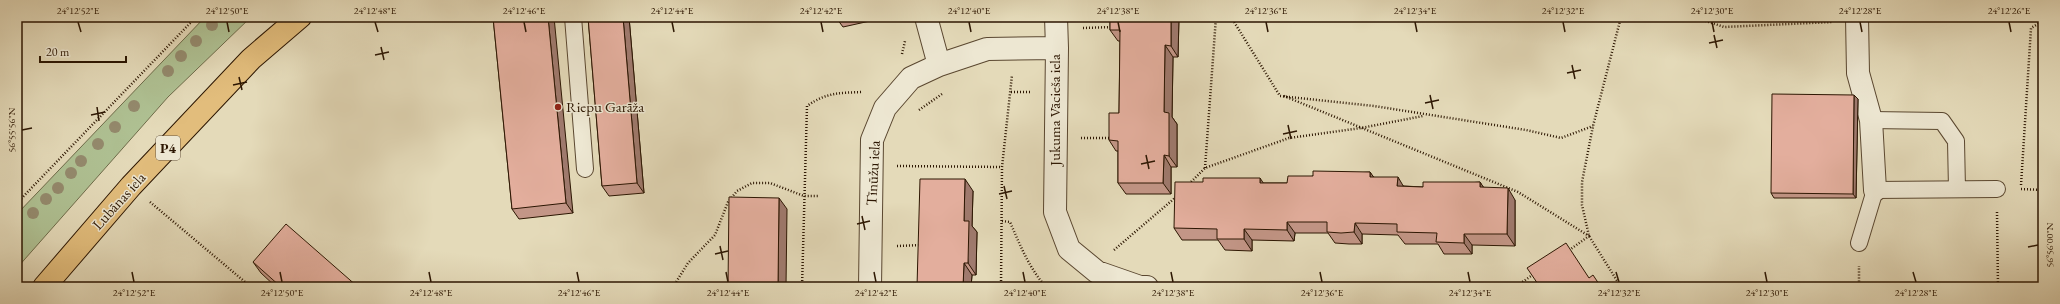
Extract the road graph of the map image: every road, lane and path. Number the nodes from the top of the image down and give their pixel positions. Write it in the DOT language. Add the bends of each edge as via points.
graph roads {
  1 [pos="196,17"];
  2 [pos="300,17"];
  3 [pos="573,17"];
  4 [pos="926,17"];
  5 [pos="1216,17"];
  6 [pos="1231,17"];
  7 [pos="1621,17"];
  8 [pos="1694,17"];
  9 [pos="1857,19"];
  10 [pos="2043,21"];
  11 [pos="1118,27"];
  12 [pos="1056,31"];
  13 [pos="907,35"];
  14 [pos="900,60"];
  15 [pos="939,65"];
  16 [pos="1008,70"];
  17 [pos="949,89"];
  18 [pos="869,92"];
  19 [pos="1284,96"];
  20 [pos="918,111"];
  21 [pos="1425,116"];
  22 [pos="1871,120"];
  23 [pos="1593,126"];
  24 [pos="1361,128"];
  25 [pos="1117,138"];
  26 [pos="1056,139"];
  27 [pos="872,166"];
  28 [pos="1002,167"];
  29 [pos="1205,168"];
  30 [pos="584,169"];
  31 [pos="131,186"];
  32 [pos="1185,188"];
  33 [pos="1957,189"];
  34 [pos="1997,189"];
  35 [pos="1875,190"];
  36 [pos="2021,190"];
  37 [pos="2043,190"];
  38 [pos="1181,192"];
  39 [pos="804,196"];
  40 [pos="819,196"];
  41 [pos="17,203"];
  42 [pos="1002,221"];
  43 [pos="1589,236"];
  44 [pos="1859,243"];
  45 [pos="1564,253"];
  46 [pos="1091,267"];
  47 [pos="1540,270"];
  48 [pos="44,287"];
  49 [pos="251,287"];
  50 [pos="673,287"];
  51 [pos="802,287"];
  52 [pos="870,287"];
  53 [pos="1001,287"];
  54 [pos="1046,287"];
  55 [pos="1147,287"];
  56 [pos="1515,287"];
  57 [pos="1621,287"];
  58 [pos="1998,287"];
  1 -- 41 [label="path"];
  2 -- 31 [label="main road, Lubānas iela / P4" via="251,59"];
  3 -- 30 [label="lane"];
  4 -- 15 [label="street"];
  5 -- 29 [label="path"];
  6 -- 19 [label="path" via="1280,96"];
  7 -- 23 [label="path"];
  8 -- 9 [label="path" via="1724,27"];
  9 -- 22 [label="street" via="1858,74"];
  10 -- 36 [label="path" via="2031,28"];
  11 -- 12 [label="path"];
  12 -- 15 [label="street, Jukuma Vācieša iela"];
  12 -- 26 [label="street, Jukuma Vācieša iela"];
  13 -- 14 [label="path"];
  15 -- 27 [label="street, Tīnūžu iela" via="911,78 885,108 872,140"];
  16 -- 28 [label="path" via="1012,74"];
  17 -- 20 [label="path"];
  18 -- 39 [label="path" via="820,97 807,106"];
  19 -- 21 [label="path" via="1374,106"];
  19 -- 24 [label="path"];
  21 -- 23 [label="path" via="1526,130 1561,138"];
  21 -- 24 [label="path"];
  22 -- 33 [label="lane" via="1942,121 1956,141"];
  22 -- 35 [label="street"];
  23 -- 43 [label="path" via="1582,182 1582,205"];
  24 -- 29 [label="path" via="1289,138"];
  24 -- 43 [label="path" via="1518,192"];
  25 -- 26 [label="path"];
  26 -- 46 [label="street, Jukuma Vācieša iela" via="1055,212 1069,249"];
  27 -- 28 [label="path"];
  27 -- 52 [label="street, Tīnūžu iela"];
  28 -- 42 [label="path"];
  29 -- 32 [label="path"];
  31 -- 48 [label="main road, Lubānas iela / P4"];
  31 -- 49 [label="path"];
  33 -- 34 [label="lane"];
  33 -- 35 [label="lane"];
  34 -- 36 [label="path"];
  34 -- 58 [label="path"];
  35 -- 44 [label="lane"];
  36 -- 37 [label="path"];
  38 -- 46 [label="path"];
  39 -- 40 [label="path"];
  39 -- 50 [label="path" via="770,183 752,183 737,191 728,202 715,235 688,263"];
  39 -- 51 [label="path"];
  42 -- 53 [label="path"];
  42 -- 54 [label="path" via="1010,222 1023,254 1037,278"];
  43 -- 45 [label="path"];
  43 -- 57 [label="path"];
  46 -- 55 [label="street, Jukuma Vācieša iela" via="1097,272 1140,287"];
  47 -- 56 [label="path"];
}
